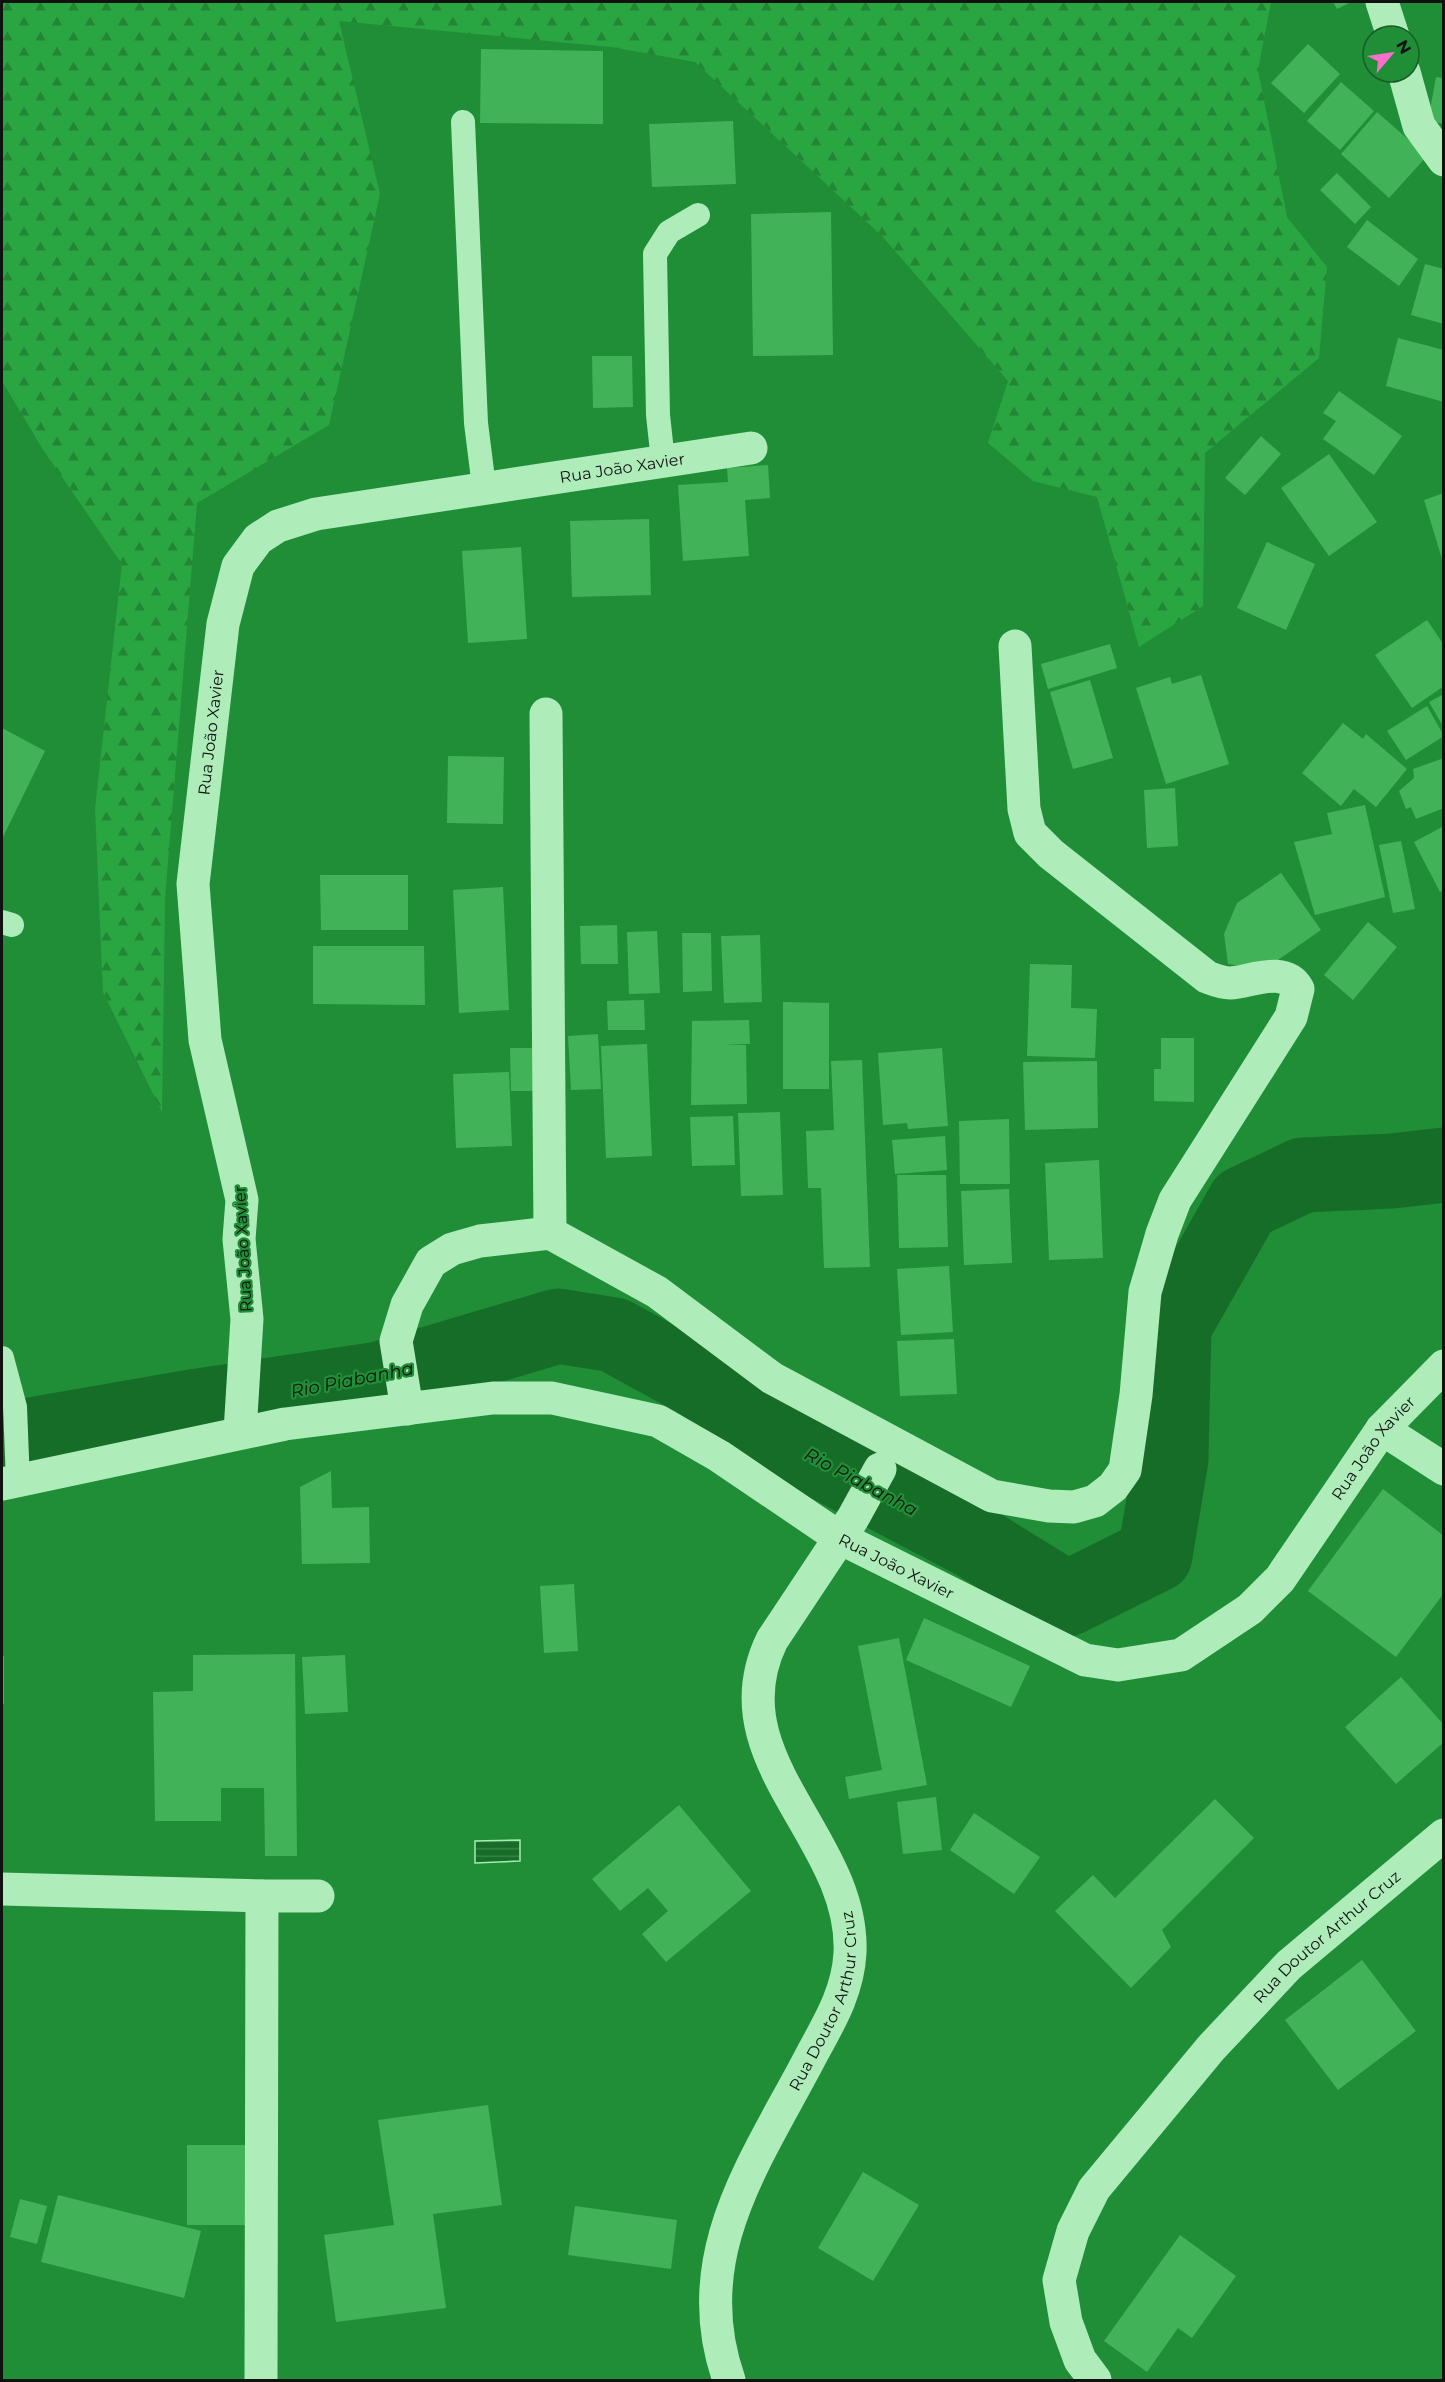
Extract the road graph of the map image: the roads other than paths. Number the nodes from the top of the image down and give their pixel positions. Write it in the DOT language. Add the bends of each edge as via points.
graph roads {
  1 [pos="1382,2"];
  2 [pos="1389,24"];
  3 [pos="1407,84"];
  4 [pos="463,122"];
  5 [pos="1443,160"];
  6 [pos="698,215"];
  7 [pos="751,448"];
  8 [pos="663,461"];
  9 [pos="484,487"];
  10 [pos="1015,646"];
  11 [pos="546,714"];
  12 [pos="550,1233"];
  13 [pos="2,1358"];
  14 [pos="1443,1366"];
  15 [pos="405,1398"];
  16 [pos="1382,1429"];
  17 [pos="240,1431"];
  18 [pos="880,1469"];
  19 [pos="1443,1469"];
  20 [pos="13,1479"];
  21 [pos="846,1528"];
  22 [pos="1443,1835"];
  23 [pos="2,1889"];
  24 [pos="262,1896"];
  25 [pos="318,1896"];
  26 [pos="261,2380"];
  27 [pos="729,2380"];
  28 [pos="1095,2380"];
  1 -- 2 [label="street"];
  3 -- 5 [label="street" via="1419,126"];
  4 -- 9 [label="lane" via="476,423"];
  6 -- 8 [label="lane" via="669,232 655,254 657,404"];
  7 -- 8 [label="street, Rua João Xavier"];
  8 -- 9 [label="street, Rua João Xavier"];
  9 -- 17 [label="street, Rua João Xavier" via="316,514 278,526 258,539 248,552 238,566 230,591 193,884 205,1040 242,1200 239,1239 247,1319"];
  10 -- 12 [label="street" via="1024,809 1030,833 1051,854 1207,977 1231,983 1277,976 1291,980 1298,989 1291,1017 1175,1200 1162,1234 1145,1292 1125,1470 1113,1487 1095,1501 1074,1507 992,1496 772,1378 657,1292"];
  11 -- 12 [label="street"];
  12 -- 15 [label="street" via="480,1241 452,1249 431,1262 407,1305 396,1341"];
  13 -- 20 [label="lane" via="15,1407"];
  14 -- 16 [label="street, Rua João Xavier"];
  15 -- 17 [label="street, Rua João Xavier"];
  15 -- 21 [label="street, Rua João Xavier" via="552,1398 658,1421"];
  16 -- 19 [label="street"];
  16 -- 21 [label="street, Rua João Xavier" via="1280,1579 1250,1609 1181,1655 1150,1661 1118,1665 1084,1660"];
  17 -- 20 [label="street, Rua João Xavier"];
  18 -- 21 [label="street, Rua Doutor Arthur Cruz"];
  21 -- 27 [label="street, Rua Doutor Arthur Cruz" via="772,1640 763,1658 757,1699 760,1730 770,1760 825,1855 843,1902 850,1954 843,1996 746,2175 729,2218 718,2268 716,2306 721,2358"];
  22 -- 28 [label="street, Rua Doutor Arthur Cruz" via="1289,1965 1211,2048 1094,2189 1073,2231 1059,2280 1066,2322 1080,2360"];
  23 -- 24 [label="street"];
  24 -- 25 [label="street"];
  24 -- 26 [label="street"];
}
